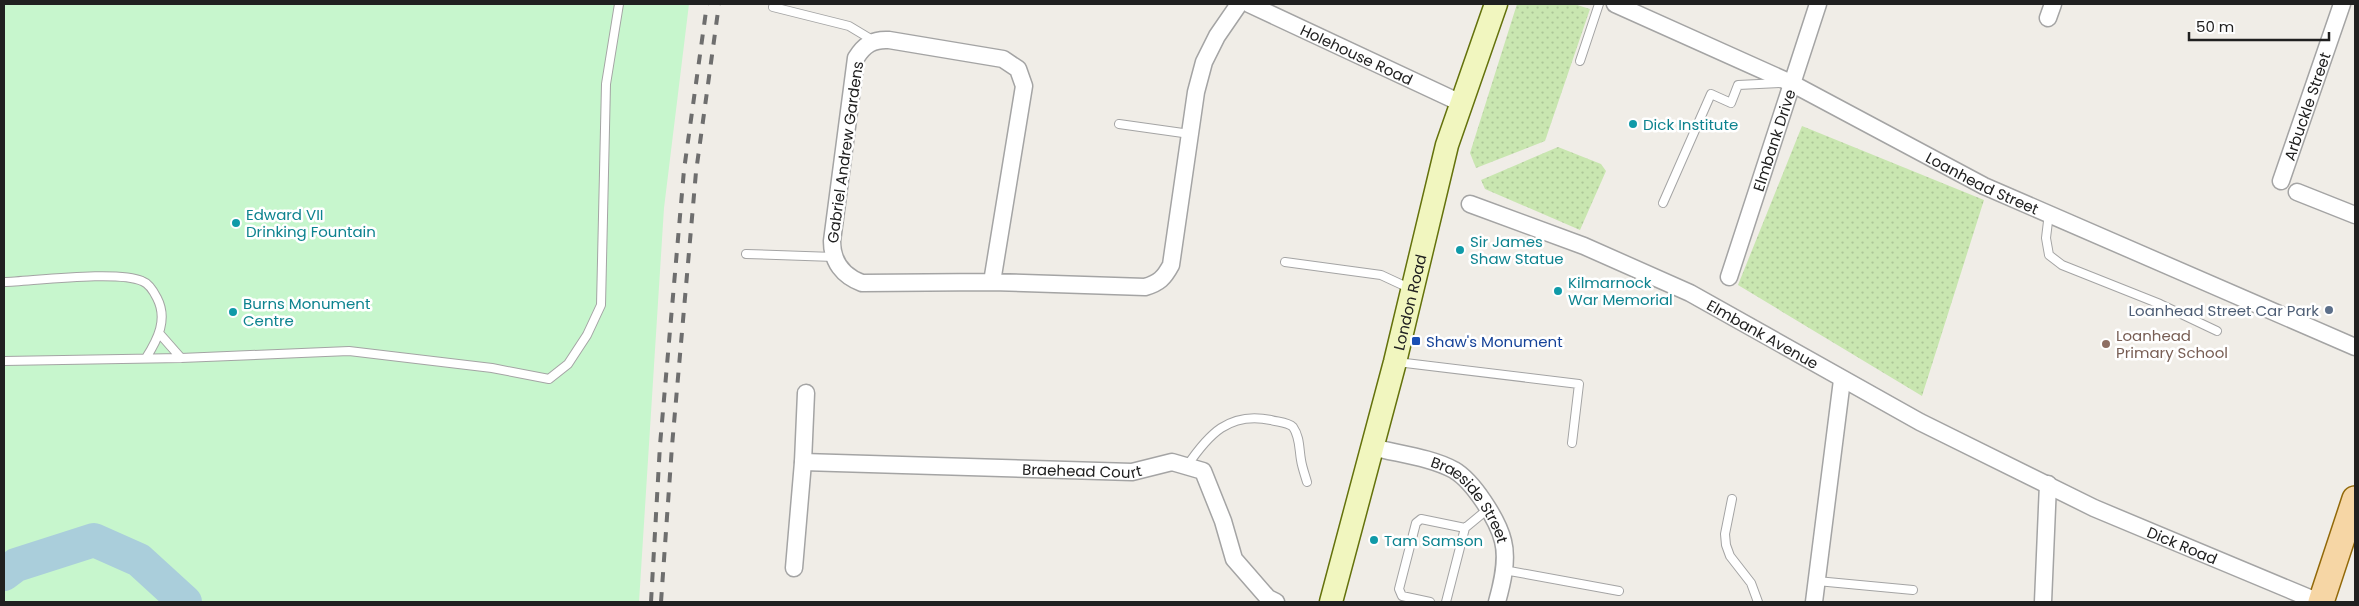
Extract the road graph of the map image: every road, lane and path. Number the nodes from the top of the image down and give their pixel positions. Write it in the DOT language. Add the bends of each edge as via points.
graph roads {
  1 [pos="619,4"];
  2 [pos="1239,4"];
  3 [pos="1249,4"];
  4 [pos="1496,4"];
  5 [pos="1598,4"];
  6 [pos="1615,4"];
  7 [pos="1818,4"];
  8 [pos="2342,4"];
  9 [pos="773,7"];
  10 [pos="874,41"];
  11 [pos="1580,61"];
  12 [pos="1792,83"];
  13 [pos="1463,104"];
  14 [pos="1119,124"];
  15 [pos="1190,134"];
  16 [pos="2282,181"];
  17 [pos="2297,192"];
  18 [pos="1663,203"];
  19 [pos="1470,204"];
  20 [pos="2049,213"];
  21 [pos="2355,215"];
  22 [pos="746,254"];
  23 [pos="834,258"];
  24 [pos="1285,262"];
  25 [pos="1729,277"];
  26 [pos="4,282"];
  27 [pos="992,282"];
  28 [pos="1412,290"];
  29 [pos="2217,331"];
  30 [pos="159,333"];
  31 [pos="2355,347"];
  32 [pos="146,358"];
  33 [pos="181,358"];
  34 [pos="4,361"];
  35 [pos="1395,362"];
  36 [pos="1842,380"];
  37 [pos="806,393"];
  38 [pos="1572,443"];
  39 [pos="1372,447"];
  40 [pos="803,462"];
  41 [pos="1187,466"];
  42 [pos="1307,482"];
  43 [pos="2048,484"];
  44 [pos="1732,499"];
  45 [pos="2355,499"];
  46 [pos="1488,509"];
  47 [pos="1465,528"];
  48 [pos="794,568"];
  49 [pos="1504,570"];
  50 [pos="1817,580"];
  51 [pos="1913,590"];
  52 [pos="1619,592"];
  53 [pos="1276,602"];
  54 [pos="1331,602"];
  55 [pos="1430,602"];
  56 [pos="1446,602"];
  57 [pos="1497,602"];
  58 [pos="1758,602"];
  59 [pos="1814,602"];
  60 [pos="2043,602"];
  61 [pos="2320,602"];
  1 -- 33 [label="lane" via="606,84 602,305 568,364 549,379 492,368 349,351"];
  2 -- 15 [label="street, Gabriel Andrew Gardens" via="1204,62"];
  3 -- 13 [label="street, Holehouse Road"];
  4 -- 13 [label="main road, London Road"];
  5 -- 11 [label="lane"];
  6 -- 12 [label="street, Loanhead Street"];
  7 -- 12 [label="street, Elmbank Drive"];
  8 -- 16 [label="street, Arbuckle Street"];
  9 -- 10 [label="lane" via="849,26"];
  10 -- 23 [label="street, Gabriel Andrew Gardens" via="860,50 856,58 832,241"];
  10 -- 27 [label="street, Gabriel Andrew Gardens" via="889,40 1003,59 1018,69 1022,77 1024,86"];
  12 -- 18 [label="lane" via="1738,85 1731,102 1711,94"];
  12 -- 20 [label="street, Loanhead Street" via="1984,186"];
  12 -- 25 [label="street, Elmbank Drive"];
  13 -- 28 [label="main road, London Road" via="1447,145"];
  14 -- 15 [label="lane"];
  15 -- 27 [label="street, Gabriel Andrew Gardens" via="1171,265 1156,284 1145,287"];
  17 -- 21 [label="street"];
  19 -- 36 [label="street, Elmbank Avenue" via="1584,246 1690,293"];
  20 -- 29 [label="lane" via="2046,238 2049,255 2062,265 2160,304"];
  20 -- 31 [label="street, Loanhead Street"];
  22 -- 23 [label="lane"];
  23 -- 27 [label="street, Gabriel Andrew Gardens" via="843,272 862,283"];
  24 -- 28 [label="lane" via="1381,276"];
  26 -- 30 [label="lane" via="115,276 142,281 162,306"];
  28 -- 35 [label="main road, London Road"];
  30 -- 32 [label="lane"];
  30 -- 33 [label="lane"];
  32 -- 33 [label="lane"];
  32 -- 34 [label="lane"];
  35 -- 38 [label="lane" via="1579,384"];
  35 -- 39 [label="main road, London Road"];
  36 -- 43 [label="street, Elmbank Avenue"];
  36 -- 50 [label="street"];
  37 -- 40 [label="street"];
  39 -- 46 [label="street, Braeside Street" via="1454,470 1471,485"];
  39 -- 54 [label="main road, London Road"];
  40 -- 41 [label="street, Braehead Court" via="1132,472 1172,462"];
  40 -- 48 [label="street"];
  41 -- 42 [label="lane" via="1202,443 1220,428 1233,421 1262,418 1290,424 1294,428"];
  41 -- 53 [label="street, Braehead Court" via="1203,471 1234,559 1268,598"];
  43 -- 60 [label="street"];
  43 -- 61 [label="street, Dick Road" via="2094,508"];
  44 -- 58 [label="lane" via="1725,534 1726,546 1751,582"];
  45 -- 61 [label="main road"];
  46 -- 47 [label="lane"];
  46 -- 49 [label="street, Braeside Street" via="1503,541"];
  47 -- 55 [label="lane" via="1421,519 1416,523 1399,589 1402,596"];
  47 -- 56 [label="lane"];
  49 -- 52 [label="lane"];
  49 -- 57 [label="street, Braeside Street"];
  50 -- 51 [label="lane"];
  50 -- 59 [label="street"];
}
